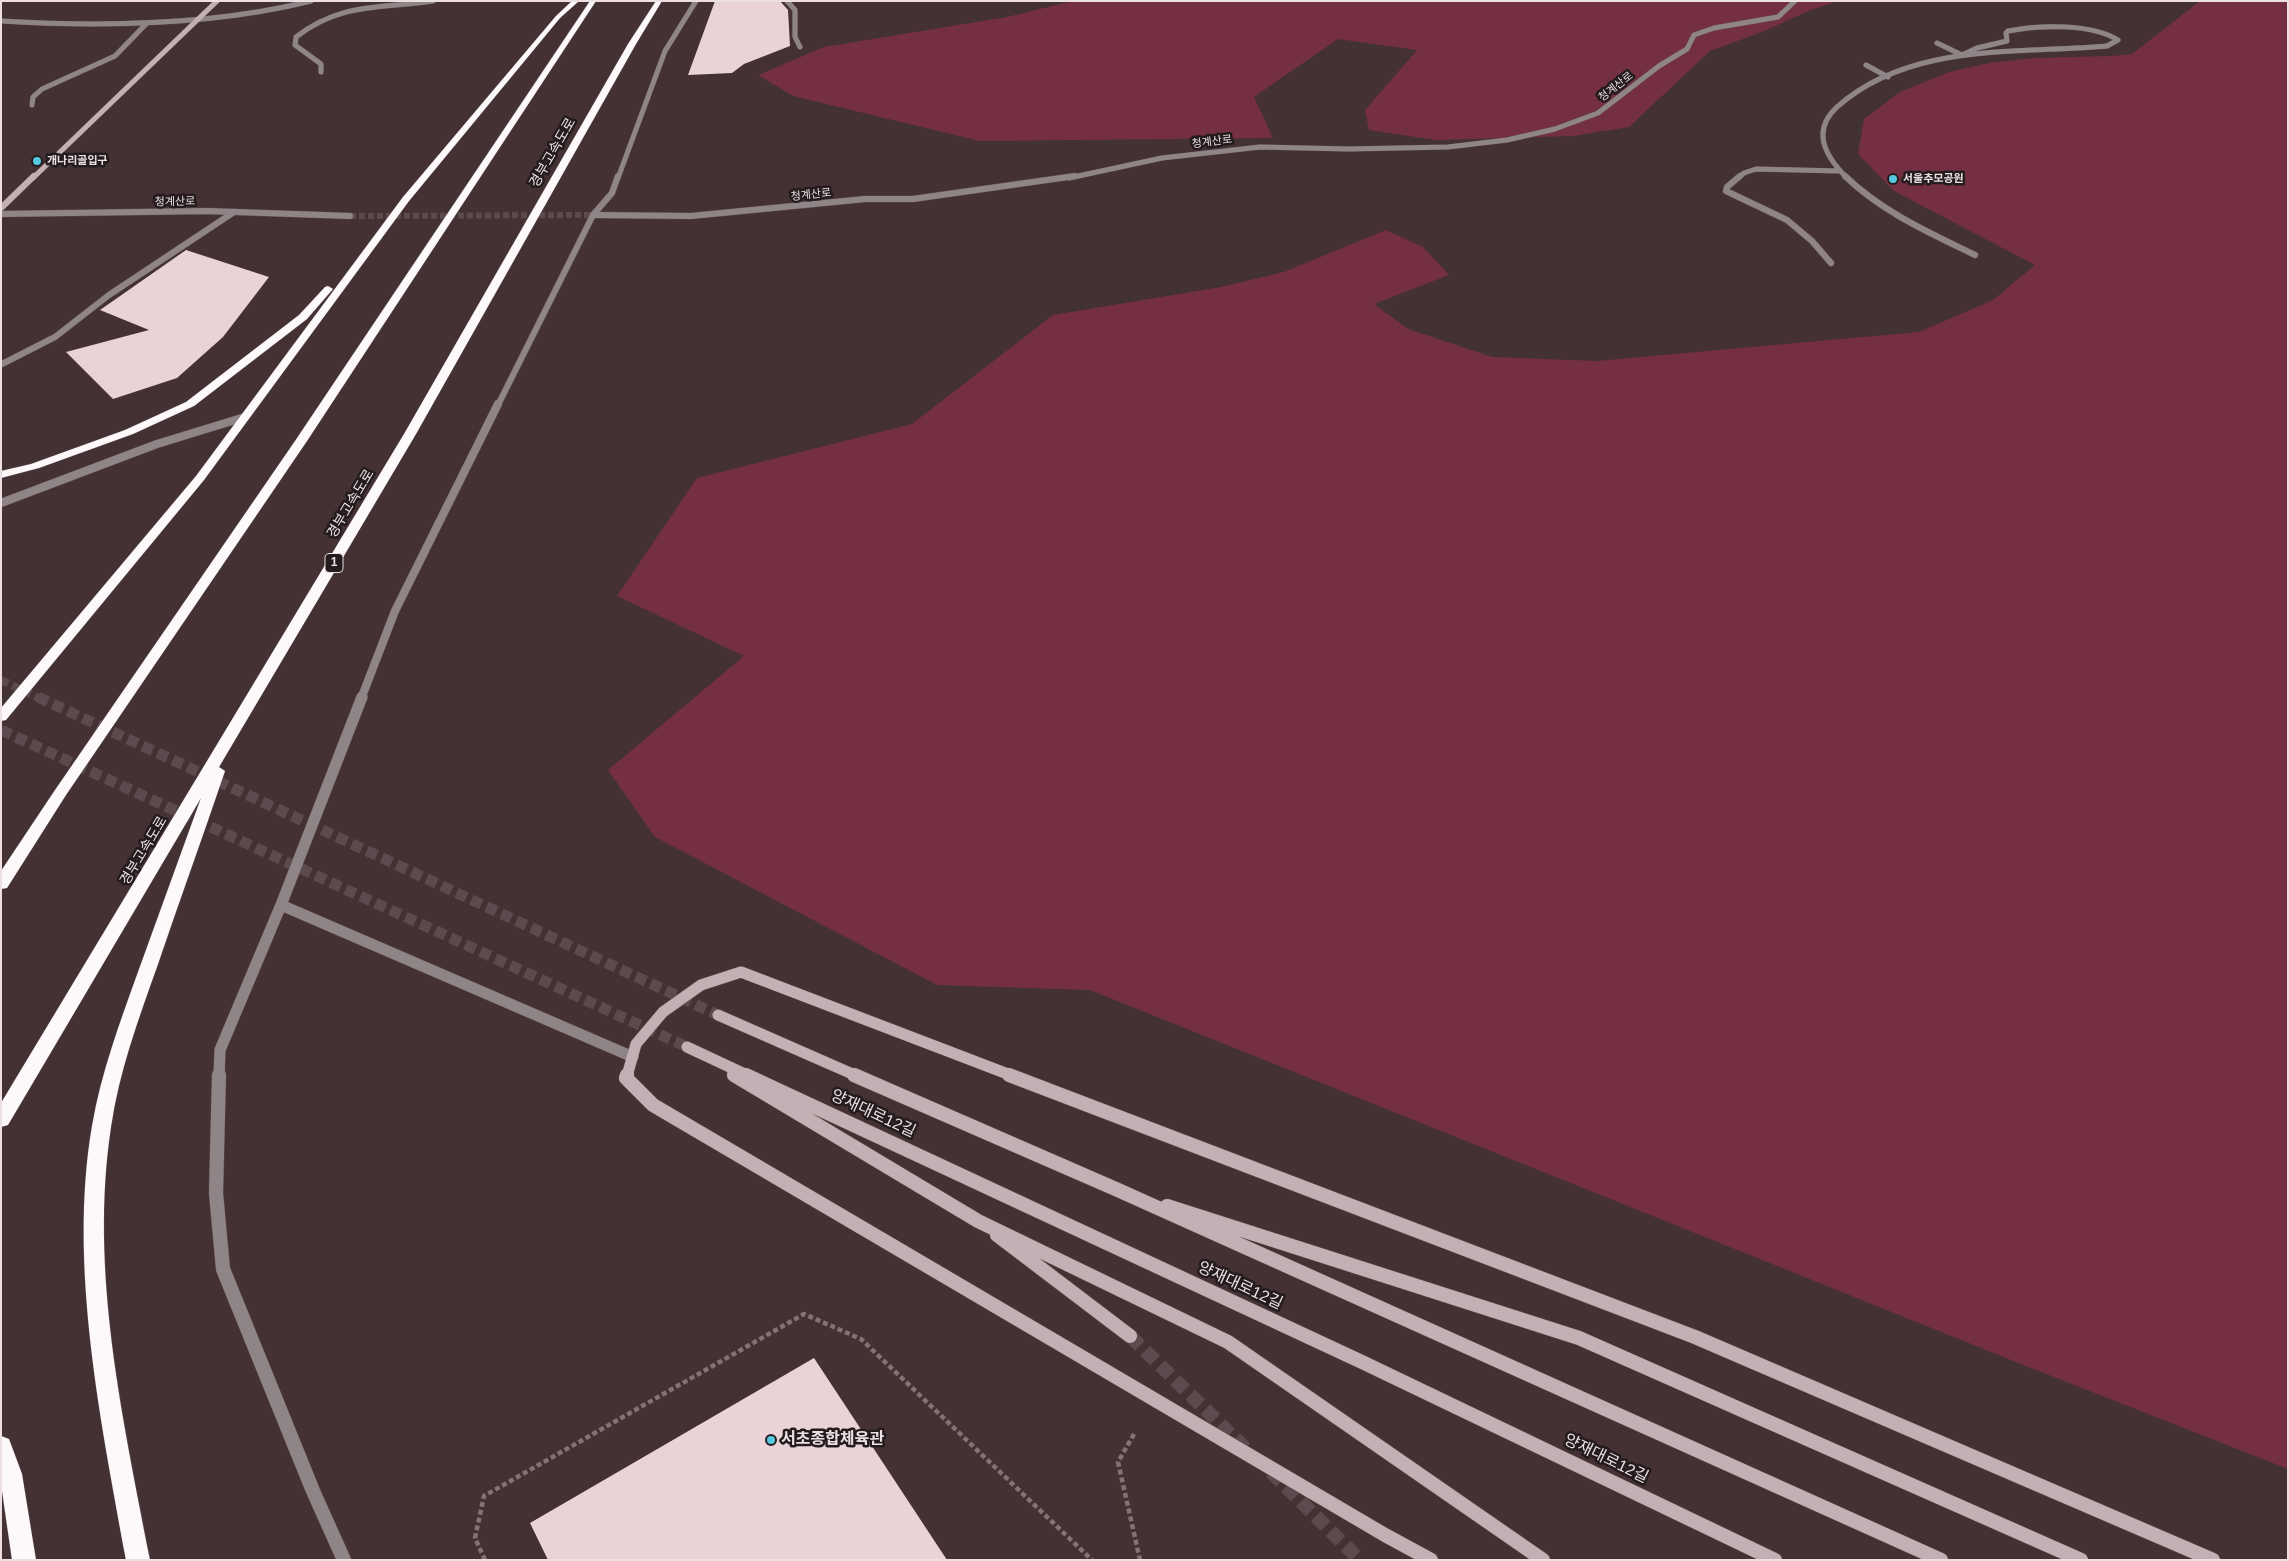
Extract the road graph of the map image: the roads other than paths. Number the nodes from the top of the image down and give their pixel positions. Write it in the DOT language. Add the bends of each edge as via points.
graph roads {
  1 [pos="217,1"];
  2 [pos="311,1"];
  3 [pos="433,1"];
  4 [pos="576,1"];
  5 [pos="593,1"];
  6 [pos="659,1"];
  7 [pos="696,1"];
  8 [pos="787,1"];
  9 [pos="1795,1"];
  10 [pos="200,18"];
  11 [pos="1,21"];
  12 [pos="147,23"];
  13 [pos="1937,43"];
  14 [pos="800,47"];
  15 [pos="1962,55"];
  16 [pos="1866,64"];
  17 [pos="321,72"];
  18 [pos="1888,76"];
  19 [pos="32,105"];
  20 [pos="1839,171"];
  21 [pos="1,208"];
  22 [pos="234,212"];
  23 [pos="1,214"];
  24 [pos="593,215"];
  25 [pos="350,216"];
  26 [pos="383,229"];
  27 [pos="1976,255"];
  28 [pos="1831,263"];
  29 [pos="2,364"];
  30 [pos="245,417"];
  31 [pos="1,475"];
  32 [pos="1,503"];
  33 [pos="1,717"];
  34 [pos="230,738"];
  35 [pos="1,884"];
  36 [pos="281,905"];
  37 [pos="718,1015"];
  38 [pos="633,1057"];
  39 [pos="1,1120"];
  40 [pos="1118,1190"];
  41 [pos="978,1221"];
  42 [pos="1130,1336"];
  43 [pos="1,1446"];
  44 [pos="24,1560"];
  45 [pos="138,1560"];
  46 [pos="344,1560"];
  47 [pos="1431,1560"];
  48 [pos="1544,1560"];
  49 [pos="1776,1560"];
  50 [pos="1941,1560"];
  51 [pos="2081,1560"];
  52 [pos="2213,1560"];
  1 -- 10 [label="main road"];
  2 -- 10 [label="street" via="274,10"];
  3 -- 17 [label="street" via="352,10 329,16 310,26 296,37 295,45 321,64"];
  4 -- 26 [label="highway" via="558,17"];
  5 -- 35 [label="highway"];
  6 -- 34 [label="highway, 경부고속도로 / 1"];
  7 -- 24 [label="street" via="665,51 612,193"];
  8 -- 14 [label="street" via="795,10 795,37"];
  9 -- 24 [label="street, 청계산로" via="1778,17 1722,26 1694,35 1687,49 1598,114 1555,129 1507,140 1428,147 1260,147 1162,158 1062,179 913,199 865,199 691,216"];
  10 -- 12 [label="street"];
  10 -- 21 [label="main road"];
  11 -- 12 [label="street" via="72,25"];
  12 -- 19 [label="street" via="115,56 42,89 33,97"];
  13 -- 15 [label="street"];
  15 -- 15 [label="street" via="2107,46 2118,40 2111,35 2085,30 2024,27 2008,31 2007,41 2003,43 1977,48"];
  15 -- 18 [label="street"];
  16 -- 18 [label="street"];
  18 -- 20 [label="street" via="1844,99 1823,121 1821,135 1825,152"];
  20 -- 27 [label="street" via="1871,200"];
  20 -- 28 [label="street" via="1749,171 1727,186 1726,191 1786,220 1812,241"];
  22 -- 23 [label="street, 청계산로"];
  22 -- 25 [label="street, 청계산로"];
  22 -- 29 [label="street" via="109,295 55,337"];
  24 -- 36 [label="street" via="395,611"];
  26 -- 30 [label="highway"];
  26 -- 31 [label="highway" via="303,317 190,404 129,432"];
  30 -- 32 [label="street" via="157,444"];
  30 -- 33 [label="highway" via="200,478"];
  34 -- 39 [label="highway, 경부고속도로 / 1"];
  34 -- 45 [label="highway" via="138,994 112,1077 98,1150 94,1261 108,1397"];
  36 -- 38 [label="street"];
  36 -- 46 [label="street" via="220,1050 216,1193 222,1269"];
  37 -- 40 [label="main road"];
  38 -- 47 [label="main road" via="626,1078 653,1105"];
  38 -- 52 [label="main road" via="636,1044 662,1012 701,984 741,972 1695,1337"];
  40 -- 50 [label="main road"];
  40 -- 51 [label="main road" via="1579,1338"];
  41 -- 42 [label="main road"];
  41 -- 48 [label="main road" via="1228,1342"];
  41 -- 49 [label="main road, 양재대로12길" via="687,1046"];
  43 -- 44 [label="highway" via="11,1474"];
}
